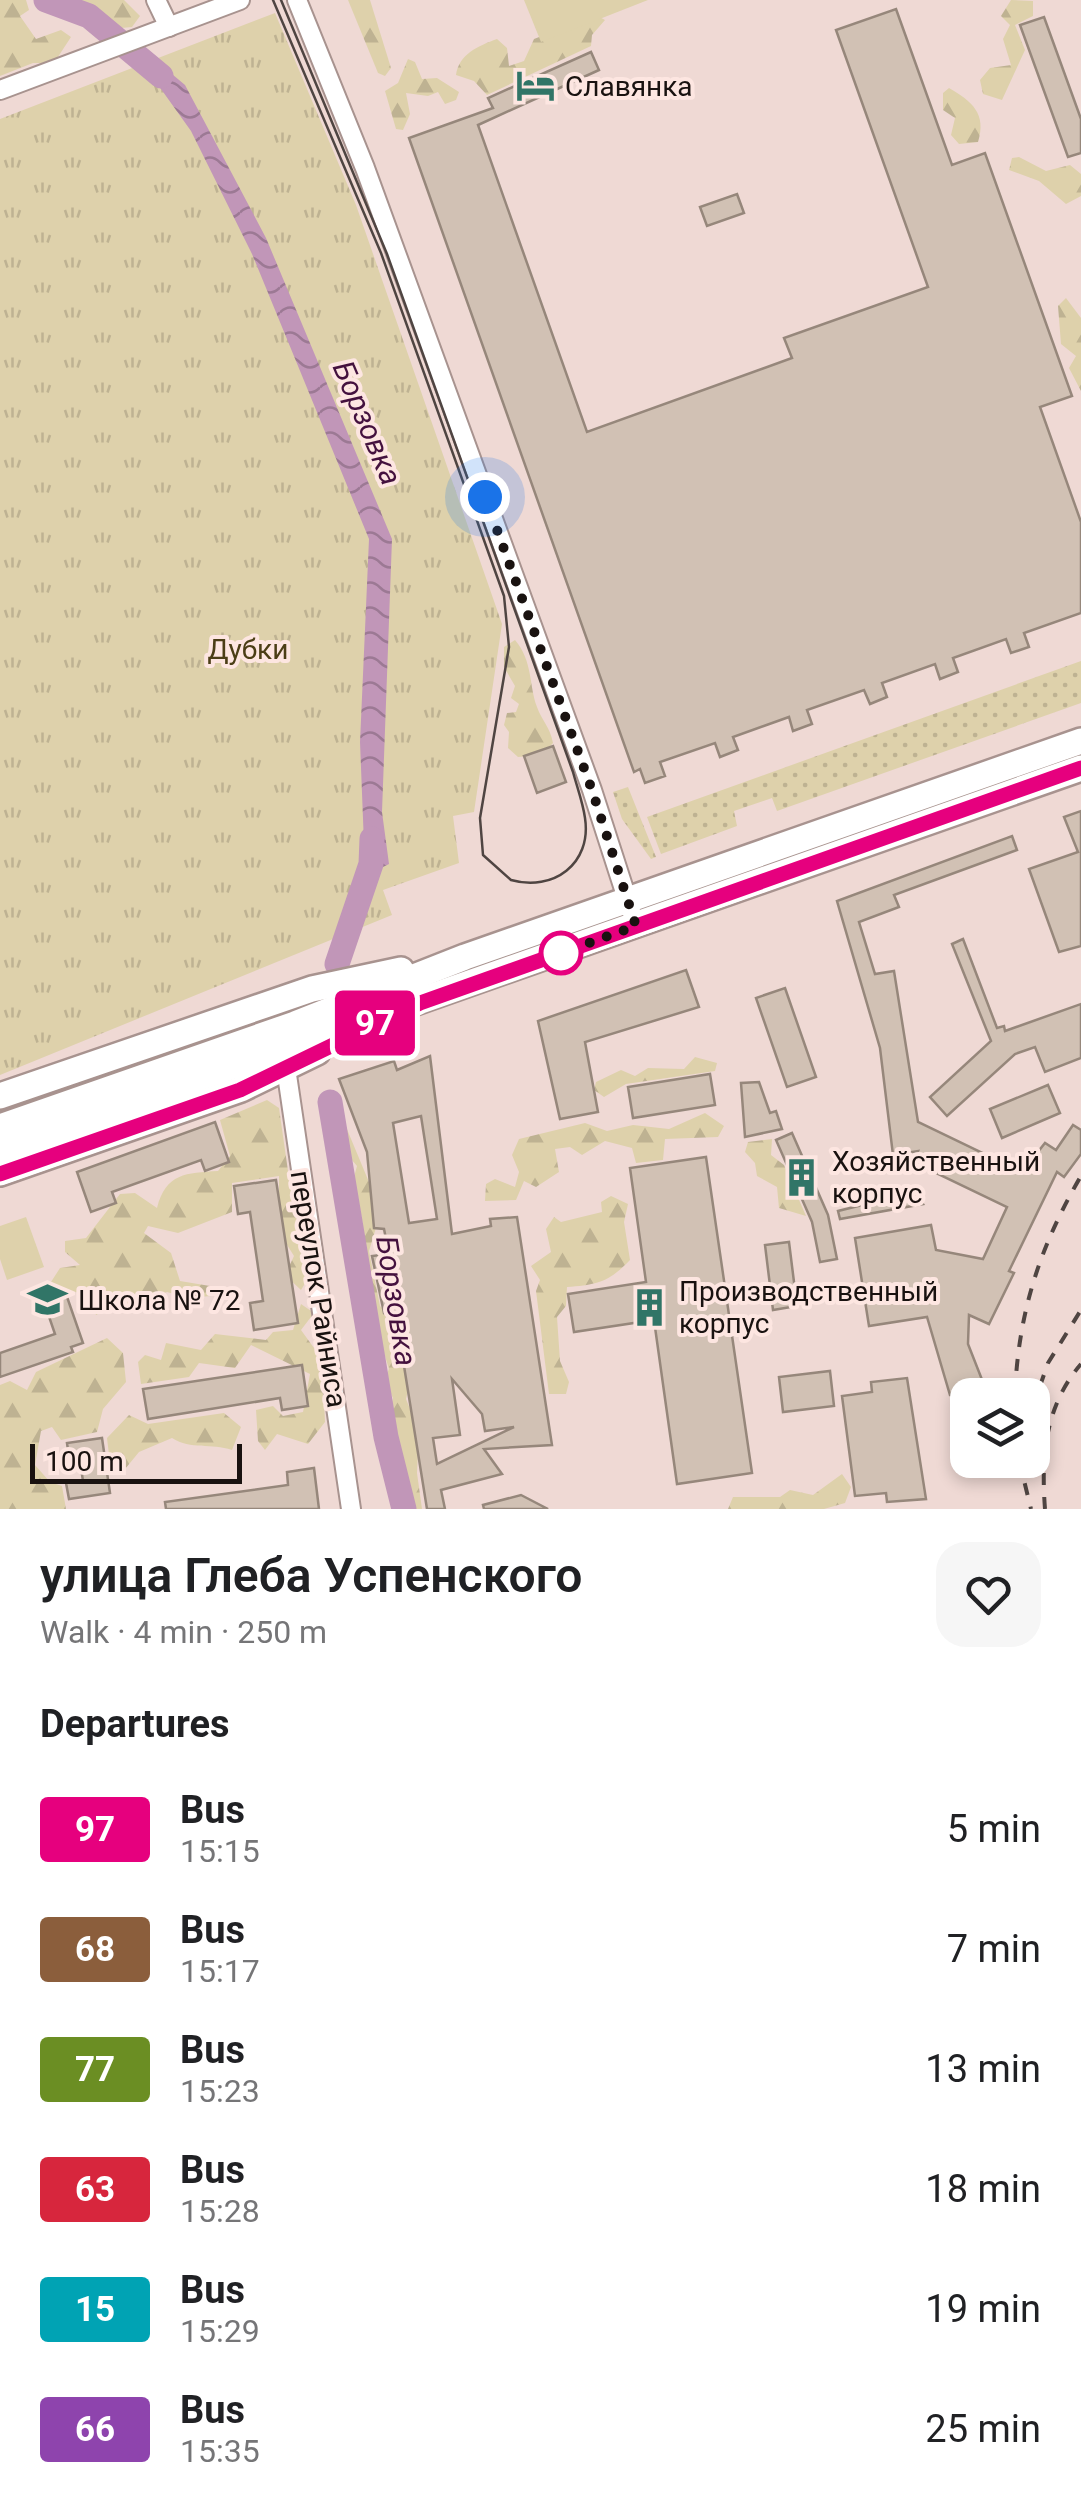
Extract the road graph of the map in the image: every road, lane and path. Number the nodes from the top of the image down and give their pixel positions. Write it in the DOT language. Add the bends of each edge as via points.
graph roads {
  1 [pos="156,0"];
  2 [pos="240,0"];
  3 [pos="297,0"];
  4 [pos="161,30"];
  5 [pos="0,90"];
  6 [pos="1081,741"];
  7 [pos="1081,768"];
  8 [pos="628,900"];
  9 [pos="636,926"];
  10 [pos="465,957"];
  11 [pos="402,1010"];
  12 [pos="286,1068"];
  13 [pos="0,1096"];
  14 [pos="0,1126"];
  15 [pos="0,1148"];
  16 [pos="0,1174"];
  17 [pos="352,1509"];
  1 -- 4 [label="street"];
  2 -- 4 [label="street"];
  3 -- 8 [label="street" via="365,168"];
  4 -- 5 [label="street"];
  6 -- 8 [label="main road"];
  7 -- 9 [label="main road"];
  8 -- 9 [label="street"];
  8 -- 10 [label="main road"];
  9 -- 11 [label="main road"];
  10 -- 13 [label="main road" via="312,989"];
  10 -- 14 [label="main road"];
  11 -- 12 [label="main road"];
  11 -- 15 [label="main road"];
  12 -- 16 [label="main road"];
  12 -- 17 [label="street, переулок Райниса"];
}
